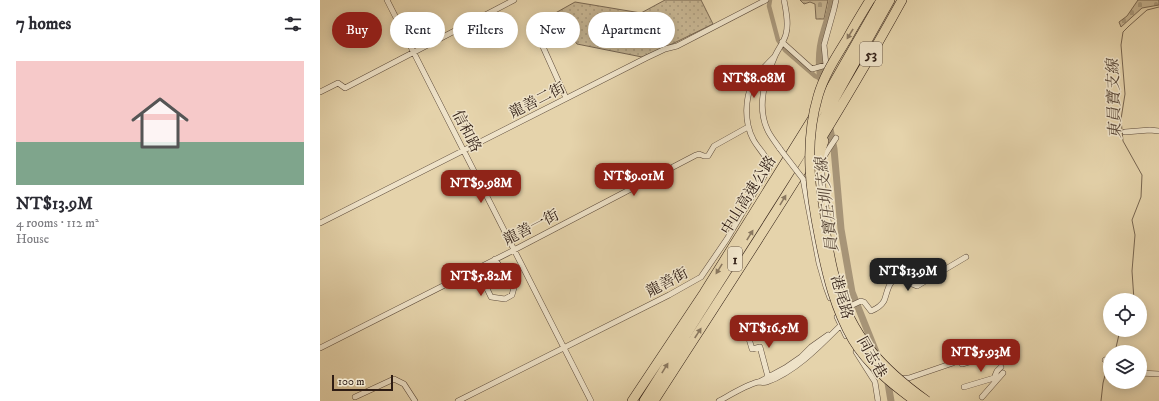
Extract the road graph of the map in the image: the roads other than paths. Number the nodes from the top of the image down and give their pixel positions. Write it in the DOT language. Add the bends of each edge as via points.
graph roads {
  1 [pos="387,0"];
  2 [pos="514,0"];
  3 [pos="766,0"];
  4 [pos="784,0"];
  5 [pos="836,0"];
  6 [pos="870,0"];
  7 [pos="881,0"];
  8 [pos="890,0"];
  9 [pos="902,0"];
  10 [pos="782,44"];
  11 [pos="544,48"];
  12 [pos="414,53"];
  13 [pos="775,56"];
  14 [pos="320,92"];
  15 [pos="566,98"];
  16 [pos="837,104"];
  17 [pos="830,120"];
  18 [pos="748,127"];
  19 [pos="1159,131"];
  20 [pos="1125,132"];
  21 [pos="836,138"];
  22 [pos="463,150"];
  23 [pos="823,154"];
  24 [pos="320,223"];
  25 [pos="514,250"];
  26 [pos="966,257"];
  27 [pos="494,259"];
  28 [pos="477,268"];
  29 [pos="829,294"];
  30 [pos="836,314"];
  31 [pos="840,326"];
  32 [pos="747,332"];
  33 [pos="674,337"];
  34 [pos="563,347"];
  35 [pos="320,348"];
  36 [pos="997,354"];
  37 [pos="953,363"];
  38 [pos="962,364"];
  39 [pos="1001,367"];
  40 [pos="1003,373"];
  41 [pos="1147,373"];
  42 [pos="1159,374"];
  43 [pos="768,377"];
  44 [pos="895,379"];
  45 [pos="759,382"];
  46 [pos="874,382"];
  47 [pos="964,387"];
  48 [pos="355,397"];
  49 [pos="982,397"];
  50 [pos="415,401"];
  51 [pos="458,401"];
  52 [pos="591,401"];
  53 [pos="627,401"];
  54 [pos="632,401"];
  55 [pos="644,401"];
  56 [pos="654,401"];
  57 [pos="719,401"];
  58 [pos="878,401"];
  59 [pos="908,401"];
  60 [pos="915,401"];
  61 [pos="927,401"];
  1 -- 12 [label="street, 信和路"];
  2 -- 12 [label="street"];
  3 -- 15 [label="street, 龍善二街" via="677,46 646,58"];
  4 -- 10 [label="street" via="787,30"];
  5 -- 10 [label="street" via="824,45 826,65 812,69"];
  6 -- 60 [label="highway, one-way, bridge" via="826,75 818,96 809,149 811,192 828,279 844,324 872,364"];
  7 -- 33 [label="highway, 中山高速公路 / 1, one-way" via="821,105"];
  8 -- 16 [label="highway, 中山高速公路 / 1"];
  9 -- 16 [label="highway, 53"];
  10 -- 13 [label="street"];
  11 -- 15 [label="street"];
  12 -- 14 [label="street" via="344,88 338,83"];
  12 -- 22 [label="street, 信和路"];
  13 -- 18 [label="street, 龍善街" via="754,80 748,102"];
  13 -- 29 [label="street, 港尾路, bridge" via="765,86 762,103 764,118 768,132 803,179"];
  15 -- 22 [label="street, 龍善二街"];
  16 -- 17 [label="highway, 中山高速公路 / 1"];
  17 -- 23 [label="highway"];
  55 -- 17 [label="highway, 中山高速公路 / 1, one-way"];
  56 -- 17 [label="highway, one-way" via="766,226"];
  18 -- 25 [label="street, 龍善一街" via="714,146 708,156 696,155"];
  18 -- 34 [label="street, 龍善街" via="769,163 768,168 727,239 701,277"];
  19 -- 20 [label="street"];
  21 -- 23 [label="street"];
  22 -- 24 [label="street, 龍善二街"];
  22 -- 25 [label="street, 信和路"];
  23 -- 29 [label="street" via="823,178 830,236 839,284 835,291"];
  23 -- 61 [label="highway, bridge" via="817,180 836,281 846,310 871,351 885,367"];
  25 -- 27 [label="street, 龍善一街"];
  25 -- 34 [label="street, 信和路"];
  26 -- 30 [label="street" via="917,286 895,280 889,287 883,303 874,310 869,310 864,302 860,301"];
  27 -- 28 [label="street, 龍善一街"];
  27 -- 28 [label="street" via="498,267 506,271 515,284 512,295 505,299 491,297"];
  28 -- 35 [label="street, 龍善一街"];
  29 -- 30 [label="street, 港尾路"];
  30 -- 31 [label="street, 港尾路"];
  31 -- 43 [label="street" via="801,357"];
  31 -- 45 [label="street, 港尾路" via="820,347 790,370 765,383"];
  31 -- 46 [label="street, 同志巷"];
  32 -- 43 [label="street" via="752,349 760,346"];
  33 -- 53 [label="highway"];
  33 -- 54 [label="highway, 中山高速公路 / 1"];
  34 -- 51 [label="street, 龍善街"];
  34 -- 52 [label="street, 信和路"];
  36 -- 38 [label="street"];
  37 -- 44 [label="street" via="909,378"];
  39 -- 47 [label="street" via="994,378"];
  40 -- 49 [label="street"];
  41 -- 42 [label="street"];
  43 -- 45 [label="street"];
  44 -- 46 [label="street"];
  44 -- 59 [label="street"];
  45 -- 57 [label="street, 港尾路"];
  46 -- 58 [label="street, 同志巷"];
  48 -- 50 [label="street" via="394,379 404,384"];
}
